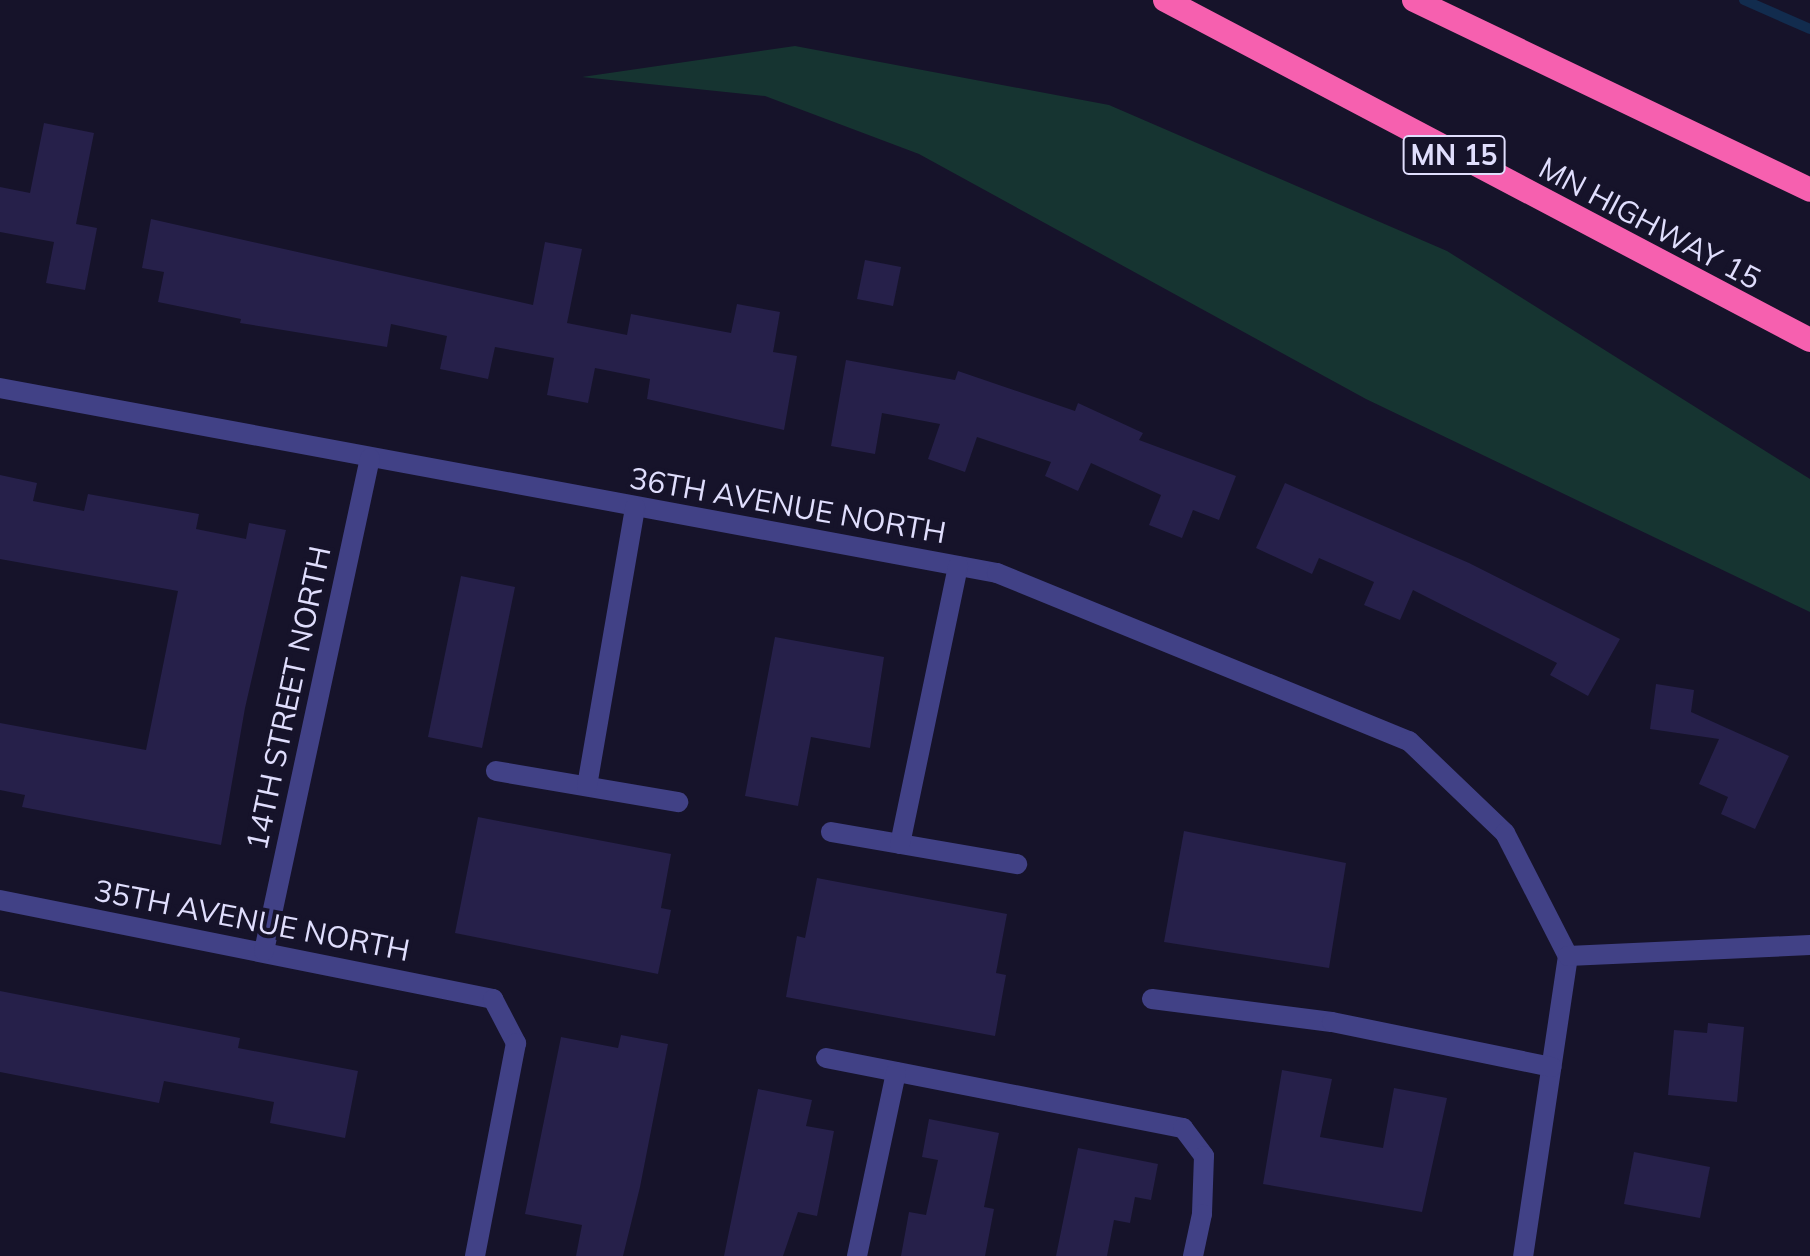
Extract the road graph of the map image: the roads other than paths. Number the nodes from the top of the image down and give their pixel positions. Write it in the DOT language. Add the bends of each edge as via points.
graph roads {
  1 [pos="1165,0"];
  2 [pos="1414,0"];
  3 [pos="1810,190"];
  4 [pos="1810,340"];
  5 [pos="0,388"];
  6 [pos="370,458"];
  7 [pos="635,507"];
  8 [pos="958,566"];
  9 [pos="496,771"];
  10 [pos="587,786"];
  11 [pos="678,802"];
  12 [pos="831,832"];
  13 [pos="900,844"];
  14 [pos="1017,864"];
  15 [pos="0,900"];
  16 [pos="1810,945"];
  17 [pos="264,951"];
  18 [pos="1568,956"];
  19 [pos="1152,999"];
  20 [pos="826,1058"];
  21 [pos="1551,1067"];
  22 [pos="896,1072"];
  23 [pos="475,1256"];
  24 [pos="857,1256"];
  25 [pos="1193,1256"];
  26 [pos="1523,1256"];
  1 -- 4 [label="highway, MN HIGHWAY 15 / MN 15"];
  2 -- 3 [label="highway"];
  5 -- 6 [label="street, 36TH AVENUE NORTH"];
  6 -- 7 [label="street, 36TH AVENUE NORTH"];
  6 -- 17 [label="street, 14TH STREET NORTH"];
  7 -- 8 [label="street, 36TH AVENUE NORTH"];
  7 -- 10 [label="street"];
  8 -- 13 [label="street"];
  8 -- 18 [label="street, 36TH AVENUE NORTH" via="997,573 1409,741 1505,833"];
  9 -- 10 [label="street"];
  10 -- 11 [label="street"];
  12 -- 13 [label="street"];
  13 -- 14 [label="street"];
  15 -- 17 [label="street, 35TH AVENUE NORTH"];
  16 -- 18 [label="street"];
  17 -- 23 [label="street, 35TH AVENUE NORTH" via="493,999 516,1043"];
  18 -- 21 [label="street"];
  19 -- 21 [label="street" via="1332,1022"];
  20 -- 22 [label="street"];
  21 -- 26 [label="street"];
  22 -- 24 [label="street"];
  22 -- 25 [label="street" via="1183,1128 1204,1156 1202,1214"];
}
